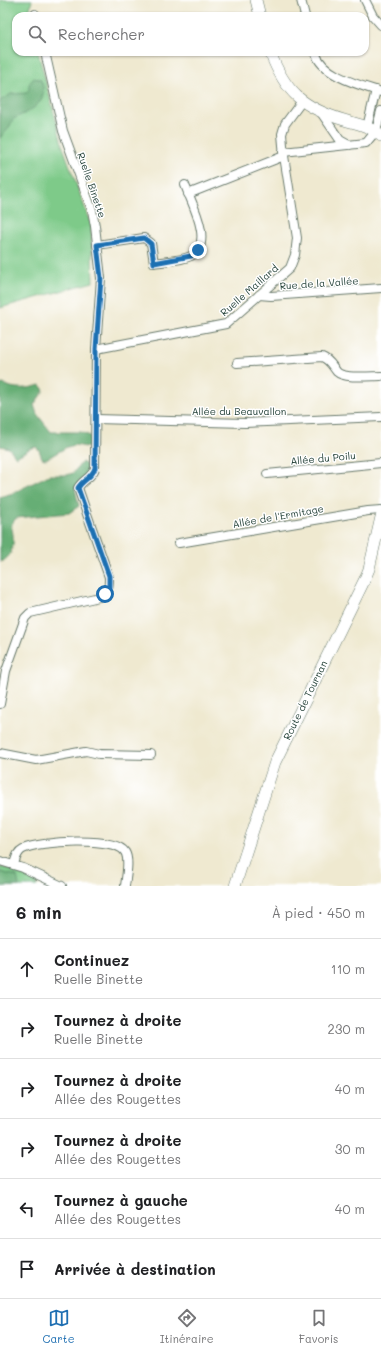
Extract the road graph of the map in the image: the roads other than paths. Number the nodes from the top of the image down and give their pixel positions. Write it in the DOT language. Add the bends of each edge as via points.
graph roads {
  1 [pos="256,0"];
  2 [pos="301,0"];
  3 [pos="365,0"];
  4 [pos="259,12"];
  5 [pos="304,12"];
  6 [pos="381,25"];
  7 [pos="46,56"];
  8 [pos="272,56"];
  9 [pos="317,56"];
  10 [pos="380,90"];
  11 [pos="302,101"];
  12 [pos="381,111"];
  13 [pos="322,114"];
  14 [pos="375,131"];
  15 [pos="350,145"];
  16 [pos="284,154"];
  17 [pos="185,185"];
  18 [pos="188,194"];
  19 [pos="97,245"];
  20 [pos="381,288"];
  21 [pos="259,295"];
  22 [pos="96,349"];
  23 [pos="237,363"];
  24 [pos="381,376"];
  25 [pos="381,417"];
  26 [pos="96,419"];
  27 [pos="381,463"];
  28 [pos="268,474"];
  29 [pos="381,510"];
  30 [pos="381,517"];
  31 [pos="179,543"];
  32 [pos="0,704"];
  33 [pos="0,753"];
  34 [pos="151,755"];
  35 [pos="0,861"];
  36 [pos="14,864"];
  37 [pos="62,886"];
  38 [pos="125,886"];
  39 [pos="234,886"];
  1 -- 4 [label="main road"];
  2 -- 5 [label="street"];
  3 -- 6 [label="street"];
  7 -- 19 [label="street, Ruelle Binette" via="63,131 92,210"];
  8 -- 11 [label="main road" via="278,72"];
  9 -- 10 [label="street" via="337,75"];
  10 -- 14 [label="street"];
  11 -- 13 [label="main road"];
  11 -- 16 [label="street, Ruelle Maillard" via="285,124 282,134"];
  12 -- 14 [label="street"];
  13 -- 14 [label="main road"];
  13 -- 15 [label="street" via="340,140"];
  14 -- 15 [label="street" via="366,143"];
  15 -- 16 [label="street"];
  16 -- 18 [label="street"];
  16 -- 21 [label="street, Ruelle Maillard" via="298,238 295,255 290,268"];
  17 -- 18 [label="street"];
  18 -- 19 [label="street" via="202,228 198,250 191,256 154,263 151,244 144,238"];
  19 -- 22 [label="street, Ruelle Binette" via="101,278"];
  20 -- 21 [label="street, Rue de la Vallée"];
  21 -- 22 [label="street, Ruelle Maillard" via="226,324"];
  22 -- 26 [label="street, Ruelle Binette"];
  23 -- 24 [label="street" via="322,357 328,360 338,374 344,376"];
  25 -- 26 [label="street, Allée du Beauvallon" via="245,423"];
  26 -- 32 [label="street, Ruelle Binette" via="95,468 93,474 80,483 78,488 109,576 109,588 99,597 30,614 25,618 6,671"];
  27 -- 28 [label="street, Allée du Poilu"];
  29 -- 31 [label="street, Allée de l'Ermitage"];
  30 -- 39 [label="main road, Route de Tournan" via="369,569 275,762"];
  33 -- 34 [label="street" via="36,760 86,752"];
  35 -- 36 [label="street"];
  36 -- 37 [label="street"];
  36 -- 38 [label="street" via="17,853 24,849 58,842 97,842 120,847 125,852"];
}
